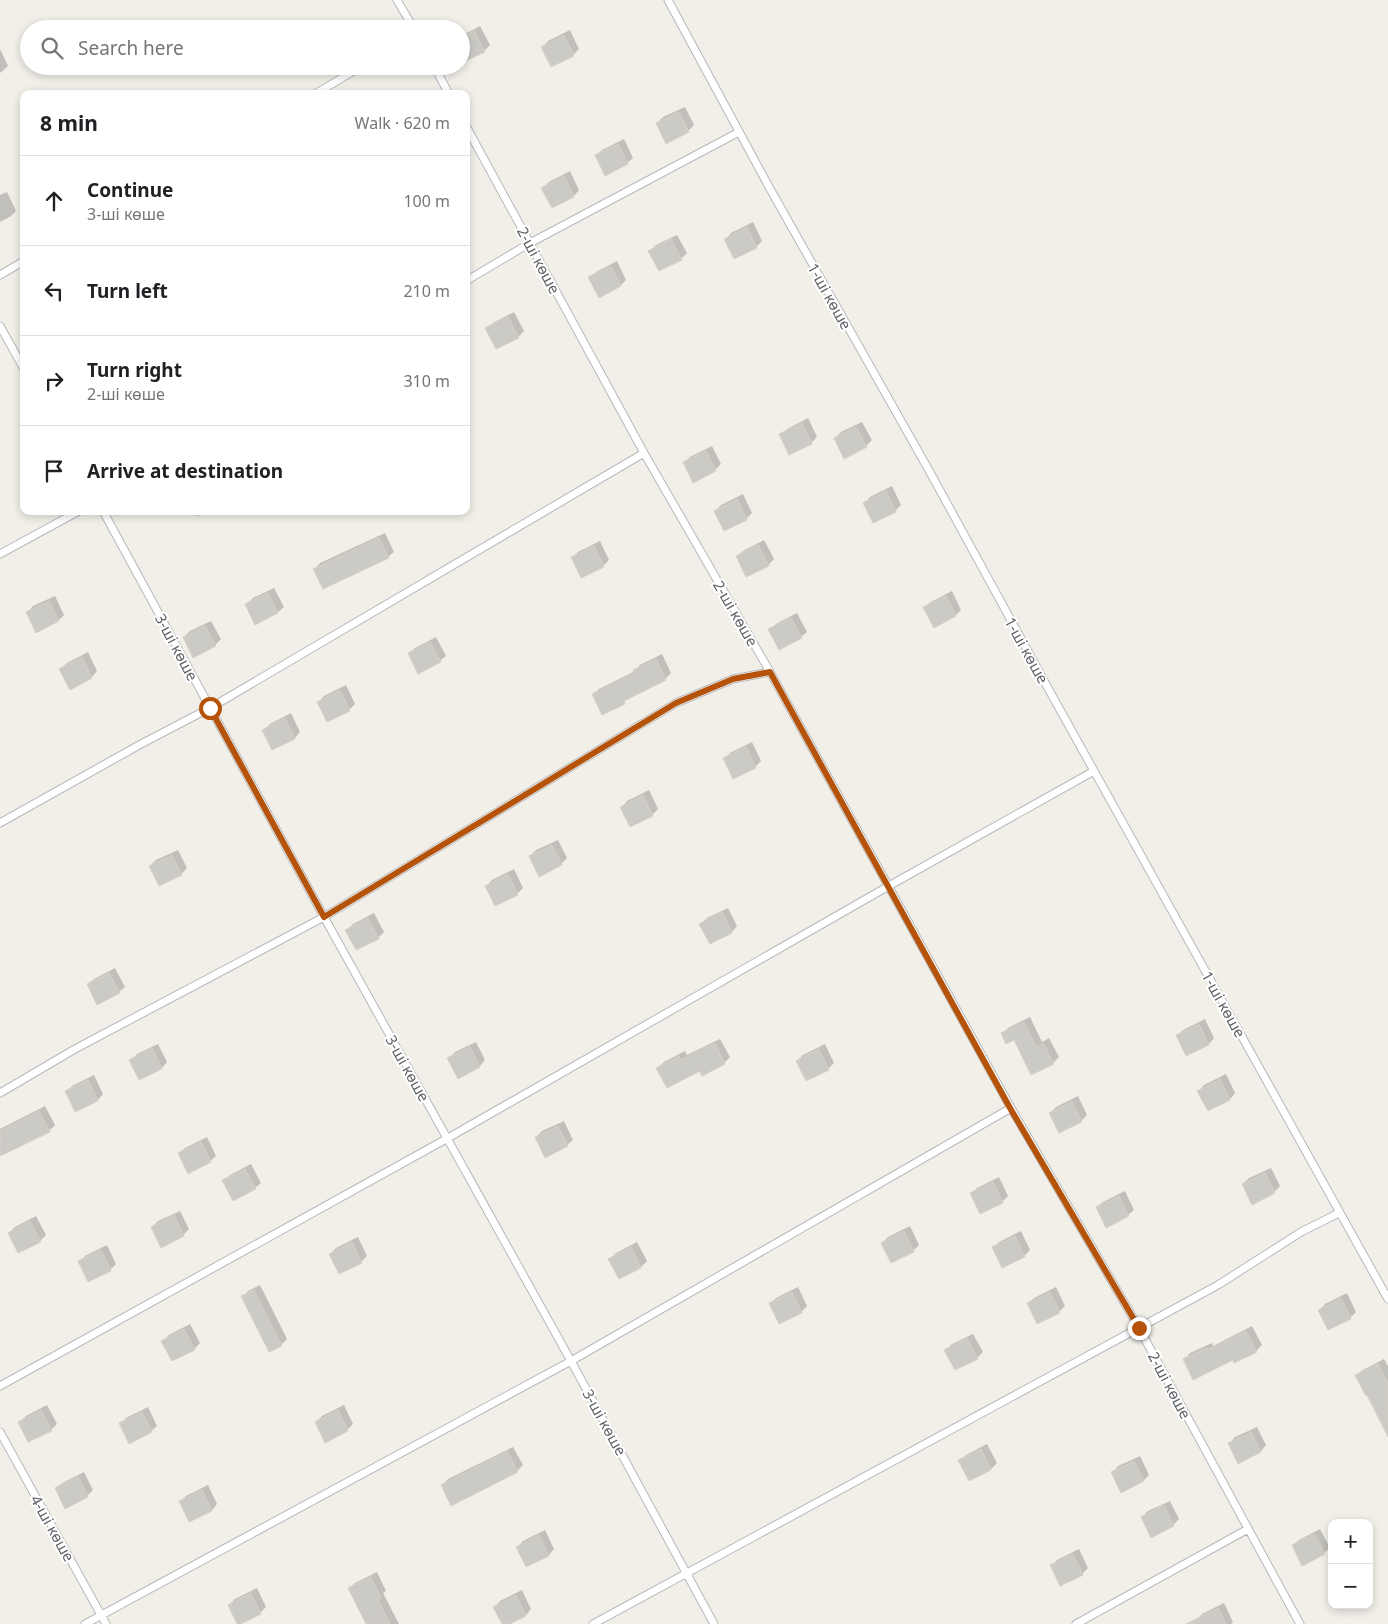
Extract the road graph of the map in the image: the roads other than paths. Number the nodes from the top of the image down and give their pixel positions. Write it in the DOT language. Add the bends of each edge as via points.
graph roads {
  1 [pos="398,0"];
  2 [pos="668,0"];
  3 [pos="409,20"];
  4 [pos="347,75"];
  5 [pos="439,75"];
  6 [pos="322,90"];
  7 [pos="447,90"];
  8 [pos="739,132"];
  9 [pos="470,133"];
  10 [pos="530,243"];
  11 [pos="20,264"];
  12 [pos="0,275"];
  13 [pos="470,279"];
  14 [pos="0,326"];
  15 [pos="20,362"];
  16 [pos="644,454"];
  17 [pos="72,515"];
  18 [pos="105,515"];
  19 [pos="0,554"];
  20 [pos="770,672"];
  21 [pos="210,708"];
  22 [pos="1094,771"];
  23 [pos="0,823"];
  24 [pos="887,887"];
  25 [pos="324,917"];
  26 [pos="0,1093"];
  27 [pos="1010,1108"];
  28 [pos="448,1138"];
  29 [pos="1339,1212"];
  30 [pos="1388,1299"];
  31 [pos="1139,1328"];
  32 [pos="571,1361"];
  33 [pos="0,1386"];
  34 [pos="0,1432"];
  35 [pos="1248,1529"];
  36 [pos="687,1573"];
  37 [pos="102,1615"];
  38 [pos="85,1624"];
  39 [pos="106,1624"];
  40 [pos="593,1624"];
  41 [pos="714,1624"];
  42 [pos="1076,1624"];
  43 [pos="1300,1624"];
  1 -- 3 [label="lane"];
  2 -- 8 [label="lane, 1-ші көше"];
  4 -- 6 [label="lane"];
  5 -- 7 [label="lane"];
  8 -- 10 [label="lane"];
  8 -- 22 [label="lane, 1-ші көше"];
  9 -- 10 [label="lane, 2-ші көше"];
  10 -- 13 [label="lane"];
  10 -- 16 [label="lane, 2-ші көше"];
  11 -- 12 [label="lane"];
  14 -- 15 [label="lane"];
  16 -- 20 [label="lane, 2-ші көше"];
  16 -- 21 [label="lane"];
  17 -- 19 [label="lane"];
  18 -- 21 [label="lane, 3-ші көше"];
  20 -- 24 [label="lane, 2-ші көше"];
  20 -- 25 [label="lane" via="733,679 676,703"];
  21 -- 23 [label="lane"];
  21 -- 25 [label="lane, 3-ші көше"];
  22 -- 24 [label="lane"];
  22 -- 29 [label="lane, 1-ші көше"];
  24 -- 27 [label="lane, 2-ші көше"];
  24 -- 28 [label="lane"];
  25 -- 26 [label="lane" via="75,1049"];
  25 -- 28 [label="lane, 3-ші көше"];
  27 -- 31 [label="lane, 2-ші көше"];
  27 -- 32 [label="lane"];
  28 -- 32 [label="lane, 3-ші көше"];
  28 -- 33 [label="lane"];
  29 -- 30 [label="lane, 1-ші көше"];
  29 -- 31 [label="lane"];
  31 -- 35 [label="lane, 2-ші көше"];
  31 -- 36 [label="lane"];
  32 -- 36 [label="lane, 3-ші көше"];
  32 -- 37 [label="lane"];
  34 -- 37 [label="lane, 4-ші көше"];
  35 -- 42 [label="lane"];
  35 -- 43 [label="lane, 2-ші көше"];
  36 -- 40 [label="lane"];
  36 -- 41 [label="lane, 3-ші көше"];
  37 -- 38 [label="lane"];
  37 -- 39 [label="lane, 4-ші көше"];
}
